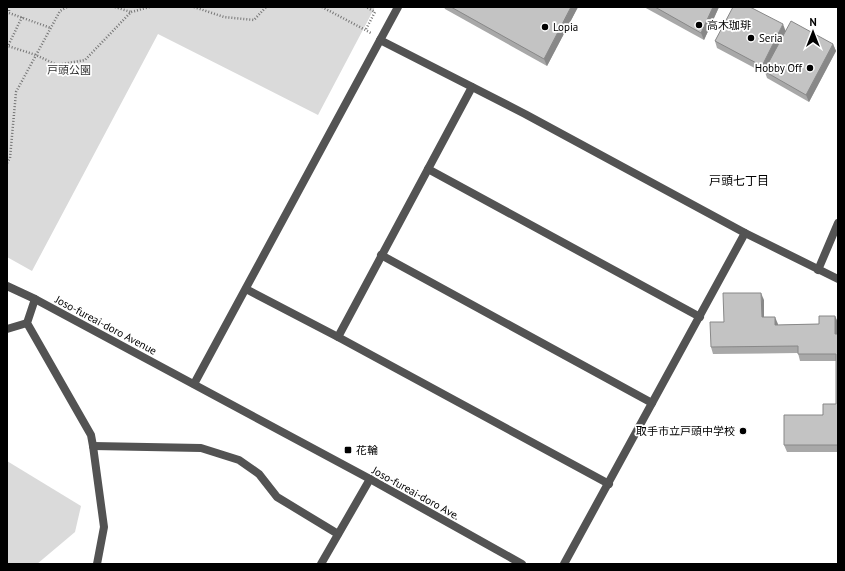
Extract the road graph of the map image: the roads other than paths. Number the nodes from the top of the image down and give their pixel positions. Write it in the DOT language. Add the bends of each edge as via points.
graph roads {
  1 [pos="398,7"];
  2 [pos="380,40"];
  3 [pos="472,87"];
  4 [pos="428,169"];
  5 [pos="838,223"];
  6 [pos="745,233"];
  7 [pos="381,255"];
  8 [pos="818,270"];
  9 [pos="838,279"];
  10 [pos="7,286"];
  11 [pos="246,289"];
  12 [pos="34,299"];
  13 [pos="700,317"];
  14 [pos="27,323"];
  15 [pos="7,328"];
  16 [pos="338,337"];
  17 [pos="194,384"];
  18 [pos="652,403"];
  19 [pos="94,446"];
  20 [pos="370,479"];
  21 [pos="609,484"];
  22 [pos="338,534"];
  23 [pos="97,564"];
  24 [pos="321,564"];
  25 [pos="522,564"];
  26 [pos="564,564"];
  1 -- 2 [label="street"];
  2 -- 3 [label="street"];
  2 -- 11 [label="street"];
  3 -- 4 [label="street"];
  3 -- 6 [label="street"];
  4 -- 7 [label="street"];
  4 -- 13 [label="street"];
  5 -- 8 [label="street"];
  6 -- 8 [label="street"];
  6 -- 13 [label="street"];
  7 -- 16 [label="street"];
  7 -- 18 [label="street"];
  8 -- 9 [label="street"];
  10 -- 12 [label="street, Joso-fureai-doro Avenue"];
  11 -- 16 [label="street"];
  11 -- 17 [label="street"];
  12 -- 14 [label="street"];
  12 -- 17 [label="street, Joso-fureai-doro Avenue"];
  13 -- 18 [label="street"];
  14 -- 15 [label="street"];
  14 -- 19 [label="street" via="91,435"];
  16 -- 21 [label="street"];
  17 -- 20 [label="street, Joso-fureai-doro Ave."];
  18 -- 21 [label="street"];
  19 -- 22 [label="street" via="201,448 239,460 259,474 277,497"];
  19 -- 23 [label="street" via="104,527"];
  20 -- 22 [label="street"];
  20 -- 25 [label="street, Joso-fureai-doro Ave."];
  21 -- 26 [label="street"];
  22 -- 24 [label="street"];
}
